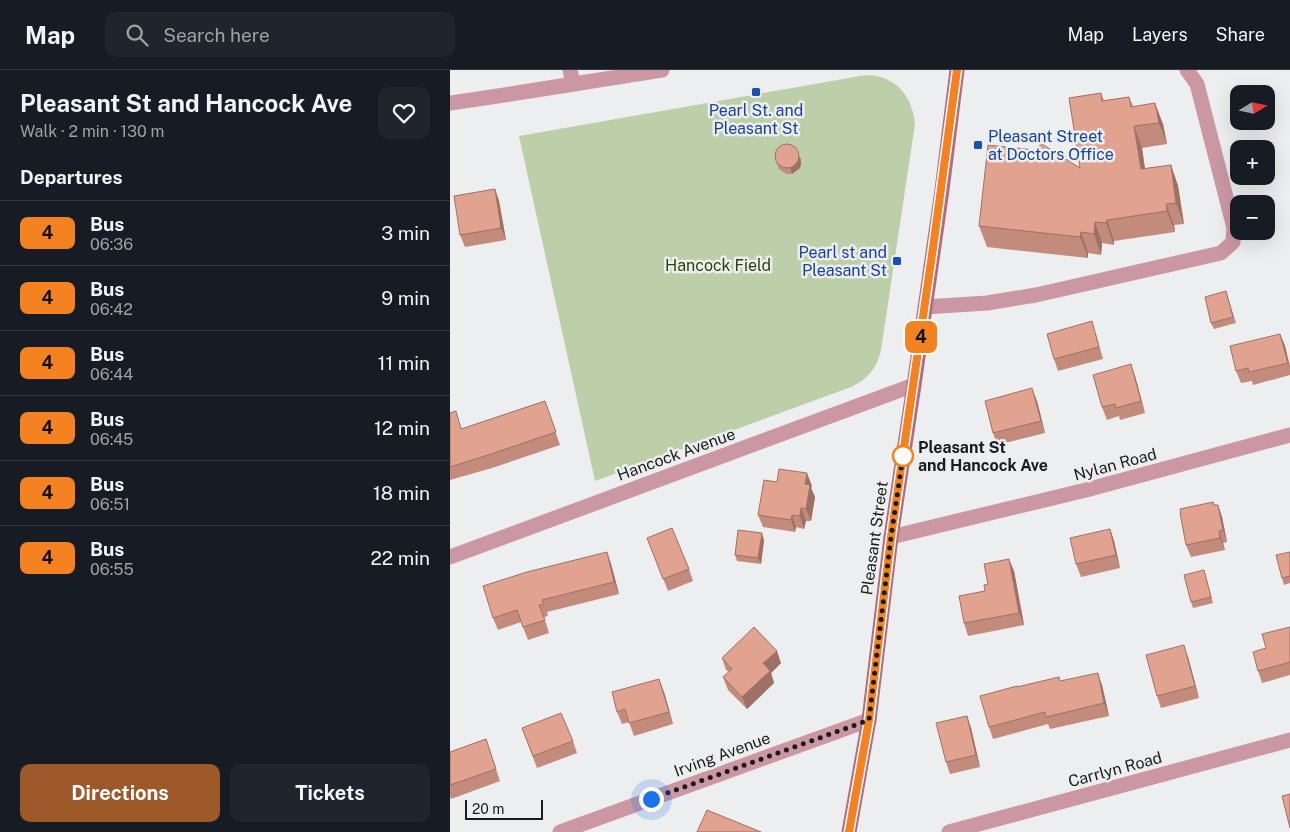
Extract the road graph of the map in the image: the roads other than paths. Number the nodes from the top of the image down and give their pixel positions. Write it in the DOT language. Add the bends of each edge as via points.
graph roads {
  1 [pos="662,70"];
  2 [pos="957,70"];
  3 [pos="1187,70"];
  4 [pos="572,77"];
  5 [pos="450,103"];
  6 [pos="925,307"];
  7 [pos="914,385"];
  8 [pos="1290,435"];
  9 [pos="891,537"];
  10 [pos="450,557"];
  11 [pos="869,720"];
  12 [pos="1290,740"];
  13 [pos="560,832"];
  14 [pos="849,832"];
  15 [pos="949,832"];
  1 -- 4 [label="street"];
  2 -- 6 [label="main road, Pleasant Street"];
  3 -- 6 [label="street" via="1197,84 1234,228 1233,242 1221,253 1036,295 987,303"];
  4 -- 5 [label="street" via="550,88"];
  6 -- 7 [label="main road, Pleasant Street"];
  7 -- 9 [label="main road, Pleasant Street"];
  7 -- 10 [label="street, Hancock Avenue"];
  8 -- 9 [label="street, Nylan Road" via="1086,490"];
  9 -- 11 [label="main road, Pleasant Street"];
  11 -- 13 [label="street, Irving Avenue"];
  11 -- 14 [label="main road, Pleasant Street"];
  12 -- 15 [label="street, Carrlyn Road"];
}
